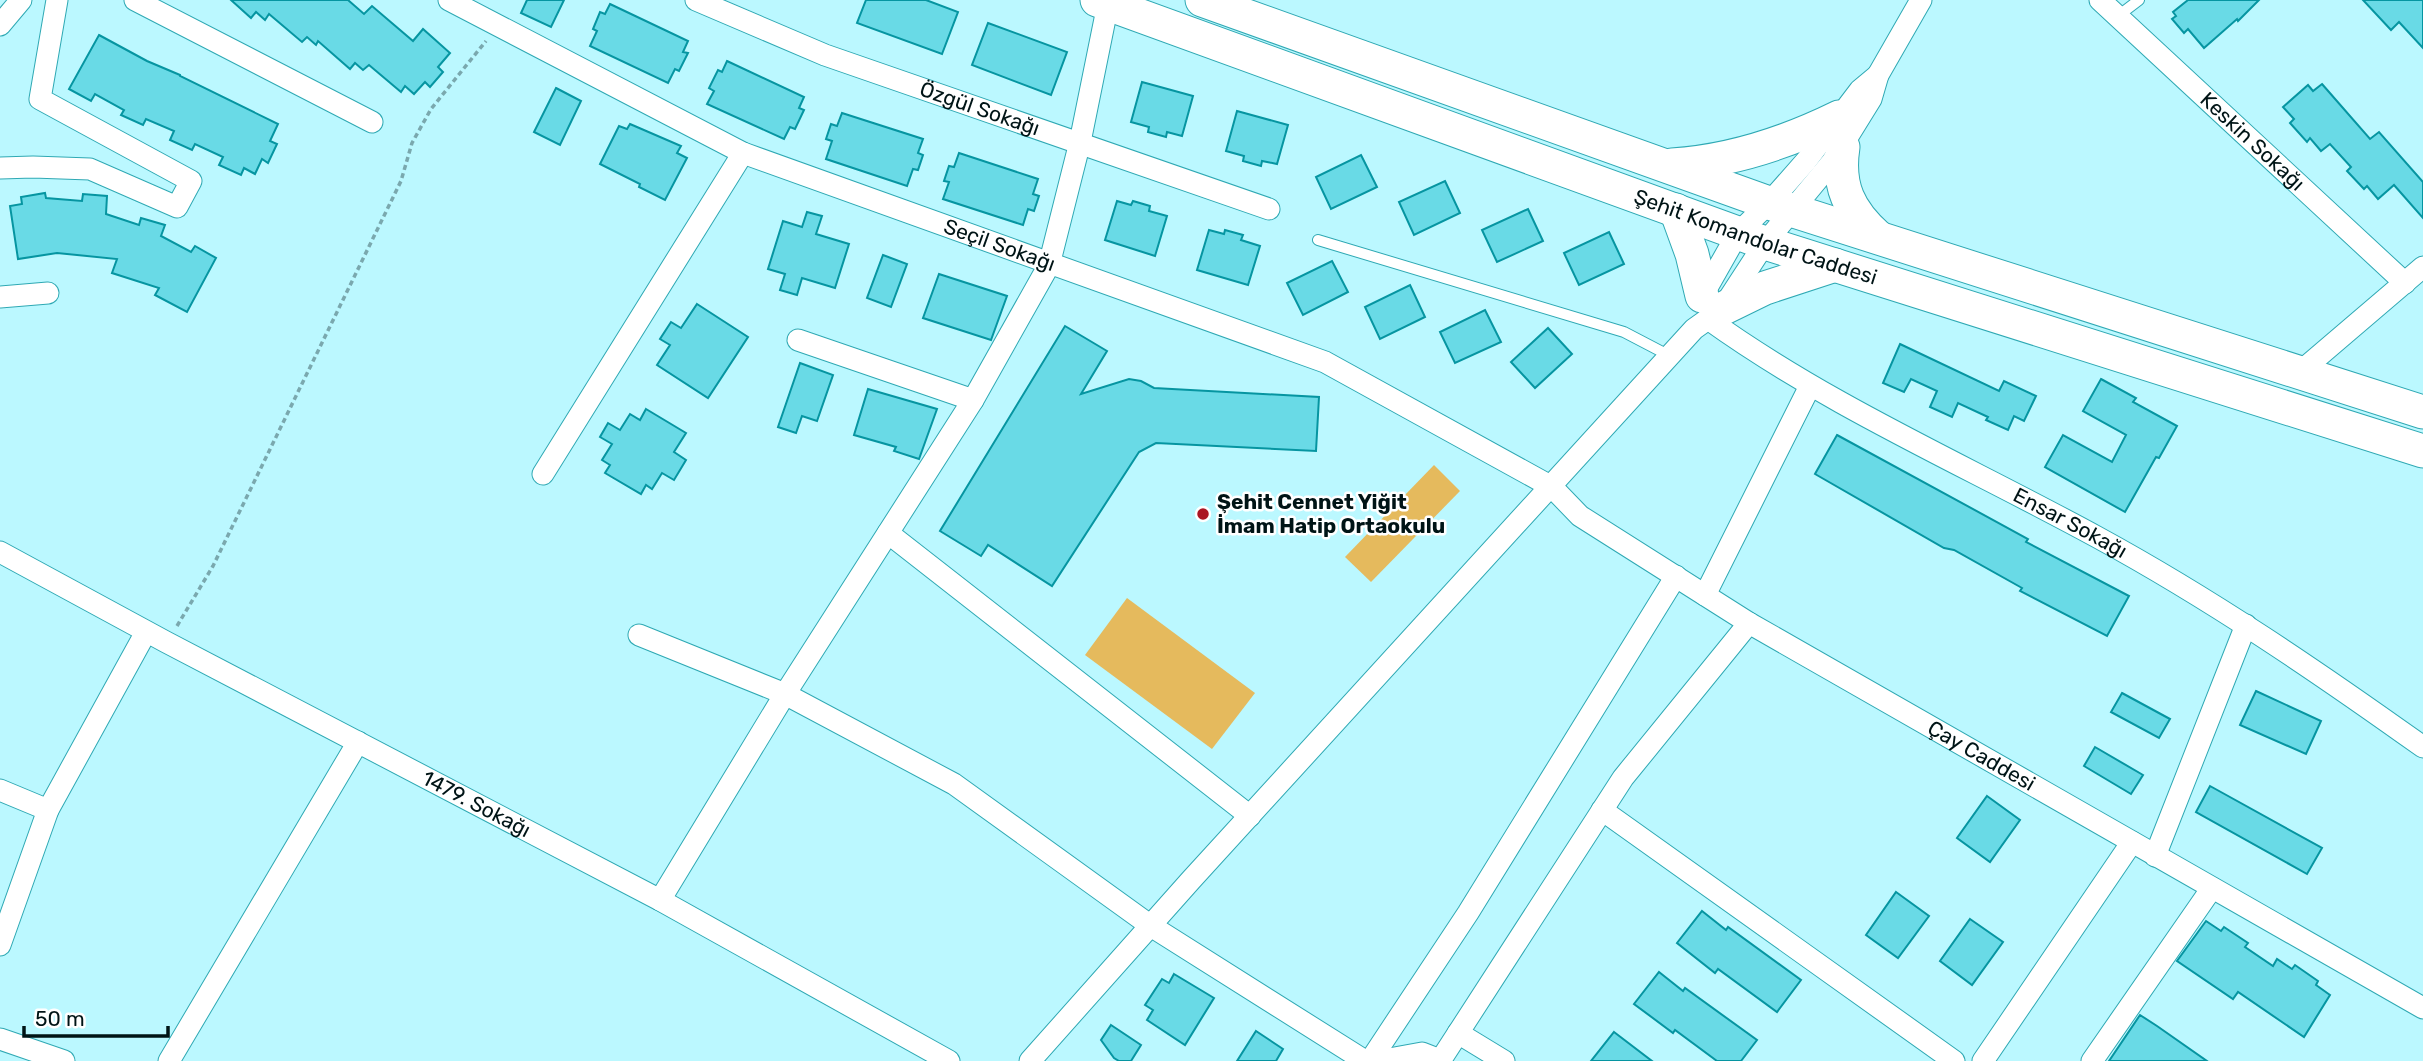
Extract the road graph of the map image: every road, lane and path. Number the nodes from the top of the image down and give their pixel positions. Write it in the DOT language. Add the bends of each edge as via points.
graph roads {
  1 [pos="21,0"];
  2 [pos="57,0"];
  3 [pos="135,0"];
  4 [pos="449,0"];
  5 [pos="696,0"];
  6 [pos="1202,0"];
  7 [pos="1921,0"];
  8 [pos="2100,0"];
  9 [pos="2139,0"];
  10 [pos="1102,2"];
  11 [pos="491,14"];
  12 [pos="2118,16"];
  13 [pos="0,24"];
  14 [pos="1878,75"];
  15 [pos="372,122"];
  16 [pos="1841,132"];
  17 [pos="1080,142"];
  18 [pos="743,153"];
  19 [pos="1662,166"];
  20 [pos="0,168"];
  21 [pos="1781,206"];
  22 [pos="1269,209"];
  23 [pos="1676,210"];
  24 [pos="1878,237"];
  25 [pos="1751,238"];
  26 [pos="1318,240"];
  27 [pos="1049,265"];
  28 [pos="1835,265"];
  29 [pos="2423,267"];
  30 [pos="2405,283"];
  31 [pos="47,293"];
  32 [pos="0,297"];
  33 [pos="1707,313"];
  34 [pos="798,340"];
  35 [pos="1670,356"];
  36 [pos="2300,372"];
  37 [pos="1810,386"];
  38 [pos="973,400"];
  39 [pos="2423,412"];
  40 [pos="2423,451"];
  41 [pos="543,474"];
  42 [pos="1552,487"];
  43 [pos="888,533"];
  44 [pos="0,552"];
  45 [pos="1676,576"];
  46 [pos="1705,595"];
  47 [pos="1749,623"];
  48 [pos="2246,625"];
  49 [pos="146,632"];
  50 [pos="639,635"];
  51 [pos="166,642"];
  52 [pos="785,694"];
  53 [pos="358,742"];
  54 [pos="2423,747"];
  55 [pos="0,790"];
  56 [pos="48,810"];
  57 [pos="1602,810"];
  58 [pos="1250,816"];
  59 [pos="2132,842"];
  60 [pos="2155,856"];
  61 [pos="2212,888"];
  62 [pos="660,900"];
  63 [pos="1151,926"];
  64 [pos="0,945"];
  65 [pos="2423,1008"];
  66 [pos="1458,1033"];
  67 [pos="8,1048"];
  68 [pos="177,1059"];
  69 [pos="1988,1060"];
  70 [pos="64,1061"];
  71 [pos="949,1061"];
  72 [pos="1030,1061"];
  73 [pos="1368,1061"];
  74 [pos="1378,1061"];
  75 [pos="1440,1061"];
  76 [pos="1504,1061"];
  77 [pos="1954,1061"];
  78 [pos="2092,1061"];
  1 -- 13 [label="street"];
  2 -- 20 [label="street" via="40,99 191,181 177,207 90,169"];
  3 -- 15 [label="street"];
  4 -- 11 [label="street, Seçil Sokağı"];
  5 -- 17 [label="street, Özgül Sokağı" via="825,55"];
  6 -- 19 [label="main road, Şehit Komandolar Caddesi"];
  7 -- 14 [label="street"];
  8 -- 12 [label="street, Keskin Sokağı"];
  9 -- 12 [label="lane"];
  10 -- 17 [label="street"];
  10 -- 23 [label="main road, Şehit Komandolar Caddesi"];
  11 -- 18 [label="street, Seçil Sokağı"];
  11 -- 51 [label="path" via="412,143 401,181 213,566"];
  12 -- 30 [label="street, Keskin Sokağı"];
  14 -- 16 [label="street" via="1860,90"];
  14 -- 16 [label="street" via="1871,99"];
  16 -- 19 [label="main road" via="1809,132 1749,153"];
  16 -- 21 [label="street" via="1806,161"];
  16 -- 21 [label="street" via="1821,177"];
  16 -- 24 [label="main road" via="1845,192 1858,216"];
  17 -- 22 [label="street, Özgül Sokağı"];
  17 -- 27 [label="street"];
  18 -- 27 [label="street, Seçil Sokağı"];
  18 -- 41 [label="street"];
  19 -- 21 [label="main road, Şehit Komandolar Caddesi"];
  21 -- 24 [label="main road, Şehit Komandolar Caddesi"];
  21 -- 25 [label="street"];
  21 -- 25 [label="street"];
  23 -- 25 [label="main road, Şehit Komandolar Caddesi"];
  23 -- 33 [label="main road"];
  24 -- 36 [label="main road, Şehit Komandolar Caddesi"];
  25 -- 28 [label="main road, Şehit Komandolar Caddesi"];
  25 -- 33 [label="street"];
  25 -- 33 [label="street"];
  26 -- 35 [label="lane" via="1624,332"];
  27 -- 38 [label="street"];
  27 -- 42 [label="street, Seçil Sokağı" via="1325,362"];
  28 -- 33 [label="main road"];
  28 -- 40 [label="main road, Şehit Komandolar Caddesi"];
  29 -- 30 [label="street"];
  30 -- 36 [label="street"];
  31 -- 32 [label="street"];
  33 -- 35 [label="street"];
  33 -- 37 [label="street, Ensar Sokağı" via="1749,349"];
  34 -- 38 [label="street"];
  35 -- 42 [label="street"];
  36 -- 39 [label="main road, Şehit Komandolar Caddesi"];
  37 -- 46 [label="street"];
  37 -- 48 [label="street, Ensar Sokağı" via="2099,538"];
  38 -- 43 [label="street"];
  42 -- 45 [label="street, Çay Caddesi" via="1580,516"];
  42 -- 58 [label="street"];
  43 -- 52 [label="street"];
  43 -- 58 [label="street"];
  44 -- 49 [label="street, 1479. Sokağı"];
  45 -- 46 [label="street, Çay Caddesi"];
  45 -- 73 [label="street" via="1468,913"];
  46 -- 47 [label="street, Çay Caddesi"];
  47 -- 57 [label="street"];
  47 -- 59 [label="street, Çay Caddesi"];
  48 -- 54 [label="street, Ensar Sokağı"];
  48 -- 60 [label="street"];
  49 -- 51 [label="street, 1479. Sokağı"];
  49 -- 56 [label="street"];
  50 -- 52 [label="street"];
  51 -- 53 [label="street, 1479. Sokağı"];
  52 -- 62 [label="street"];
  52 -- 63 [label="street" via="954,783"];
  53 -- 62 [label="street, 1479. Sokağı"];
  53 -- 68 [label="street"];
  55 -- 56 [label="street"];
  56 -- 64 [label="street"];
  57 -- 66 [label="street"];
  57 -- 77 [label="street"];
  58 -- 63 [label="street"];
  59 -- 60 [label="street, Çay Caddesi"];
  59 -- 69 [label="street"];
  60 -- 61 [label="street, Çay Caddesi"];
  61 -- 65 [label="street, Çay Caddesi"];
  61 -- 78 [label="street"];
  62 -- 71 [label="street, 1479. Sokağı"];
  63 -- 72 [label="street"];
  63 -- 73 [label="street"];
  66 -- 75 [label="street"];
  66 -- 76 [label="street"];
  67 -- 70 [label="street"];
  74 -- 75 [label="street" via="1422,1052"];
}
